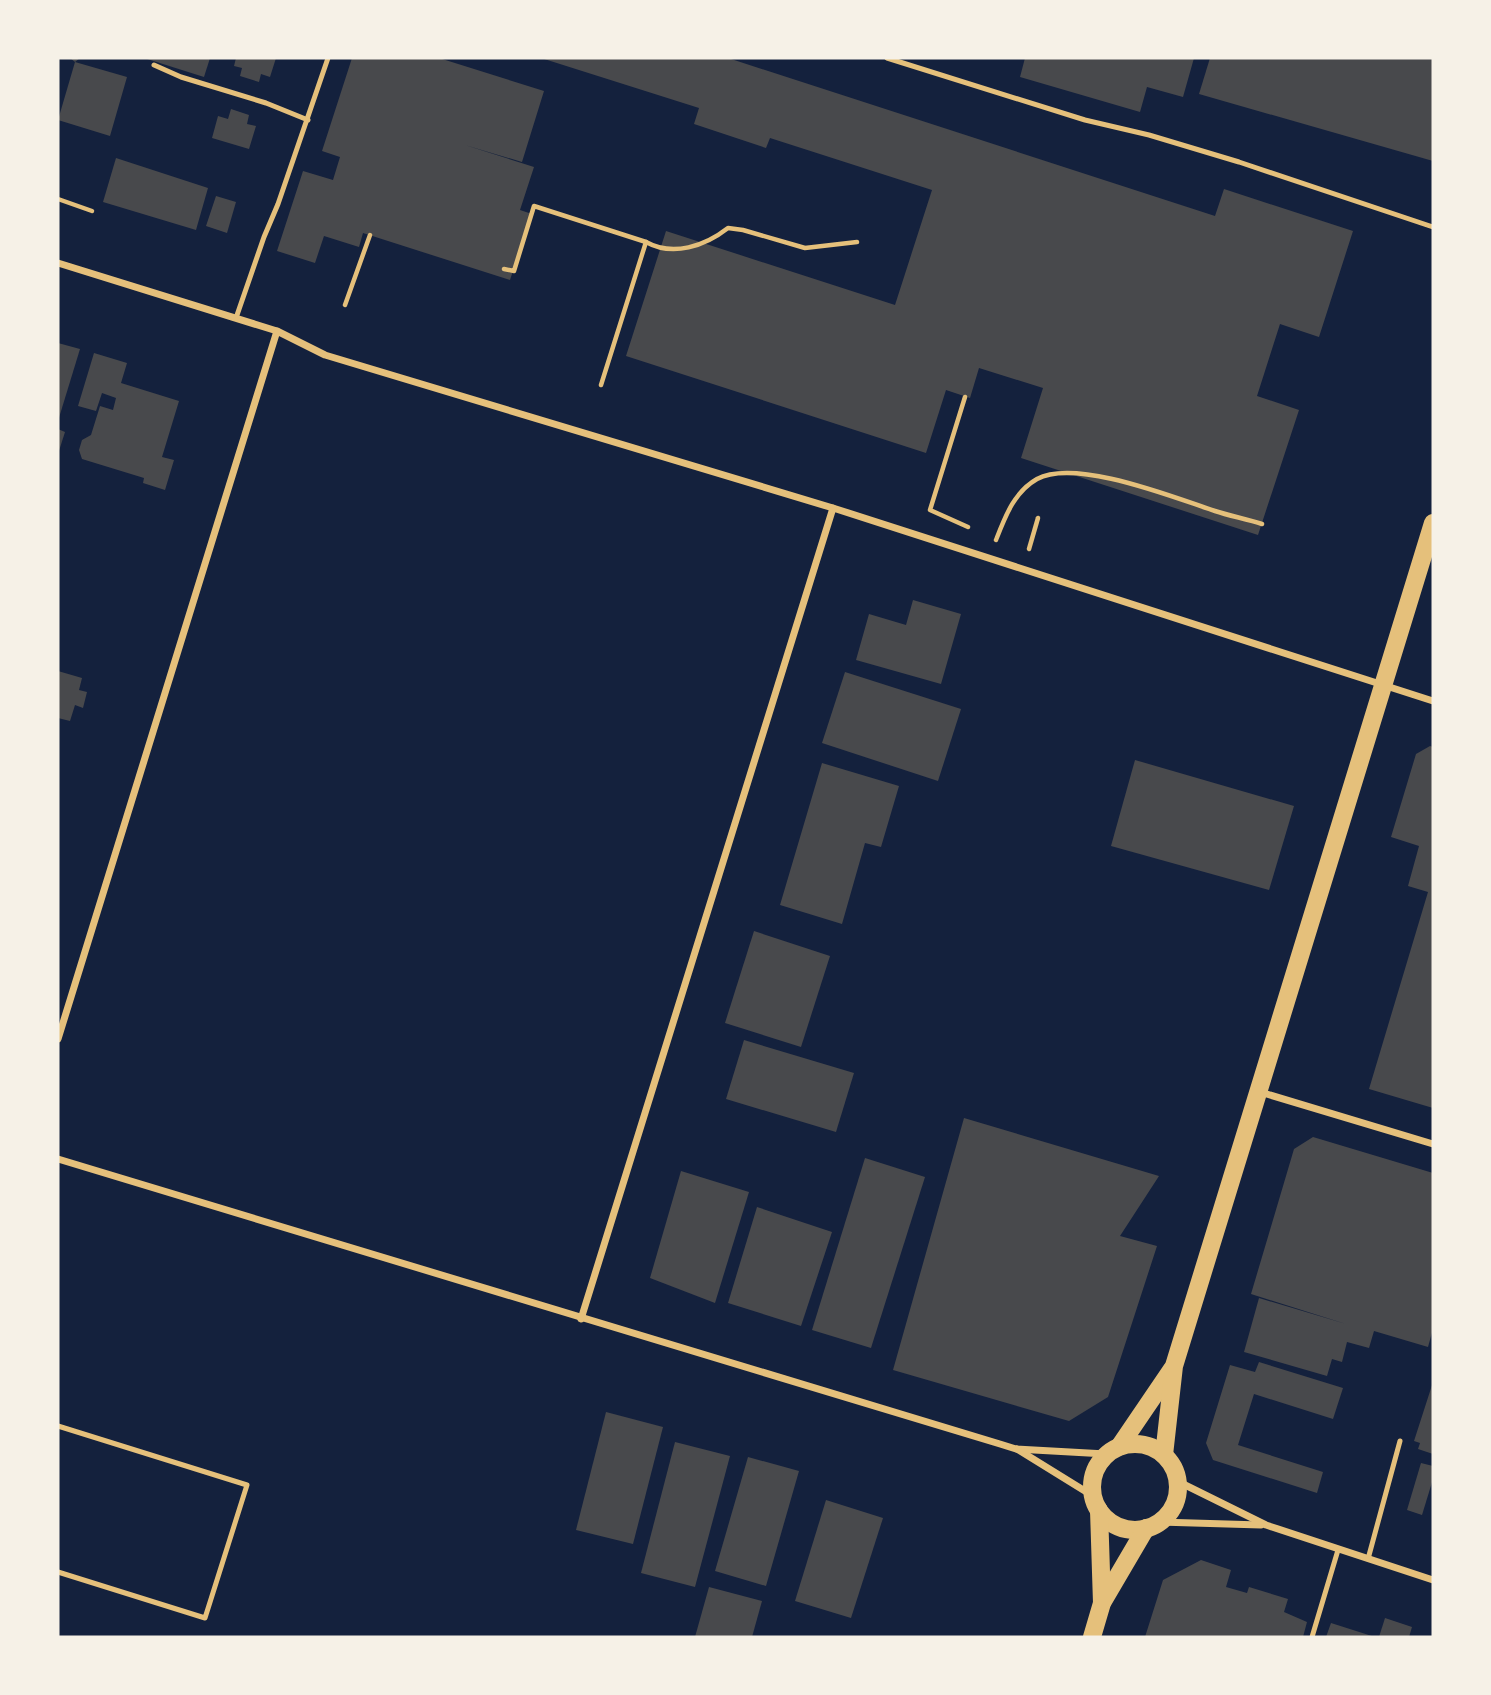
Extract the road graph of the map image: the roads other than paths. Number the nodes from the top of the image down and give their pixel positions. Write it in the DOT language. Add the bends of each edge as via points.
graph roads {
  1 [pos="328,58"];
  2 [pos="887,58"];
  3 [pos="154,65"];
  4 [pos="307,120"];
  5 [pos="1433,227"];
  6 [pos="58,263"];
  7 [pos="236,318"];
  8 [pos="277,331"];
  9 [pos="833,508"];
  10 [pos="1433,523"];
  11 [pos="1384,685"];
  12 [pos="1433,701"];
  13 [pos="58,1040"];
  14 [pos="1260,1092"];
  15 [pos="1433,1144"];
  16 [pos="58,1159"];
  17 [pos="581,1319"];
  18 [pos="1174,1366"];
  19 [pos="58,1426"];
  20 [pos="1400,1441"];
  21 [pos="1016,1449"];
  22 [pos="1113,1450"];
  23 [pos="1164,1455"];
  24 [pos="1177,1481"];
  25 [pos="1096,1503"];
  26 [pos="1153,1525"];
  27 [pos="1266,1525"];
  28 [pos="1338,1550"];
  29 [pos="1368,1559"];
  30 [pos="58,1572"];
  31 [pos="1433,1580"];
  32 [pos="1102,1603"];
  33 [pos="1092,1637"];
  34 [pos="1312,1637"];
  1 -- 4 [label="lane"];
  2 -- 5 [label="lane" via="1226,158"];
  3 -- 4 [label="lane"];
  4 -- 7 [label="lane"];
  6 -- 7 [label="street"];
  7 -- 8 [label="street"];
  8 -- 9 [label="street" via="325,355"];
  8 -- 13 [label="street"];
  9 -- 11 [label="street"];
  9 -- 17 [label="street"];
  10 -- 11 [label="main road"];
  11 -- 12 [label="street"];
  11 -- 14 [label="main road"];
  14 -- 15 [label="street"];
  14 -- 18 [label="main road"];
  16 -- 17 [label="street"];
  17 -- 21 [label="street"];
  18 -- 22 [label="main road"];
  18 -- 23 [label="main road"];
  19 -- 30 [label="lane" via="247,1485 205,1618"];
  20 -- 29 [label="lane"];
  21 -- 22 [label="street"];
  21 -- 25 [label="street"];
  22 -- 23 [label="main road" via="1143,1444"];
  22 -- 25 [label="main road" via="1094,1473"];
  23 -- 24 [label="main road"];
  24 -- 26 [label="main road" via="1174,1504"];
  24 -- 27 [label="street"];
  25 -- 26 [label="main road" via="1119,1527"];
  25 -- 32 [label="main road"];
  26 -- 27 [label="street"];
  26 -- 32 [label="main road"];
  27 -- 28 [label="street"];
  28 -- 29 [label="street"];
  28 -- 34 [label="lane"];
  29 -- 31 [label="street"];
  32 -- 33 [label="main road"];
}
